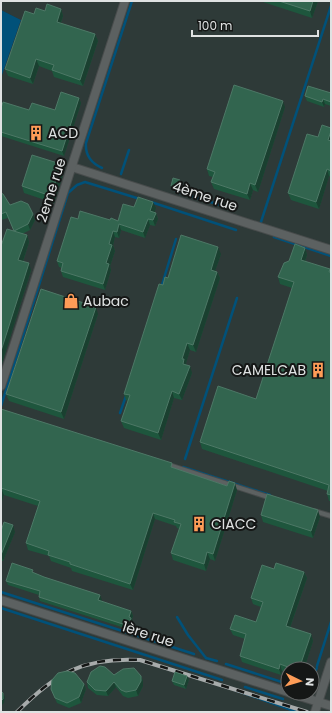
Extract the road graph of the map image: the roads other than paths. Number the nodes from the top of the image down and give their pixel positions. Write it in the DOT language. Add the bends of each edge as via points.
graph roads {
  1 [pos="125,1"];
  2 [pos="72,167"];
  3 [pos="331,250"];
  4 [pos="1,386"];
  5 [pos="167,465"];
  6 [pos="279,500"];
  7 [pos="309,509"];
  8 [pos="331,516"];
  9 [pos="1,600"];
  10 [pos="331,662"];
  11 [pos="280,690"];
  12 [pos="315,701"];
  13 [pos="318,702"];
  14 [pos="331,706"];
  15 [pos="315,712"];
  1 -- 2 [label="street, 2eme rue"];
  2 -- 3 [label="street, 4ème rue"];
  2 -- 4 [label="street, 2eme rue"];
  5 -- 6 [label="lane"];
  7 -- 8 [label="lane"];
  9 -- 11 [label="street, 1ère rue"];
  10 -- 13 [label="street"];
  12 -- 13 [label="street, 1ère rue"];
  13 -- 14 [label="street, 1ère rue"];
  13 -- 15 [label="street"];
}
